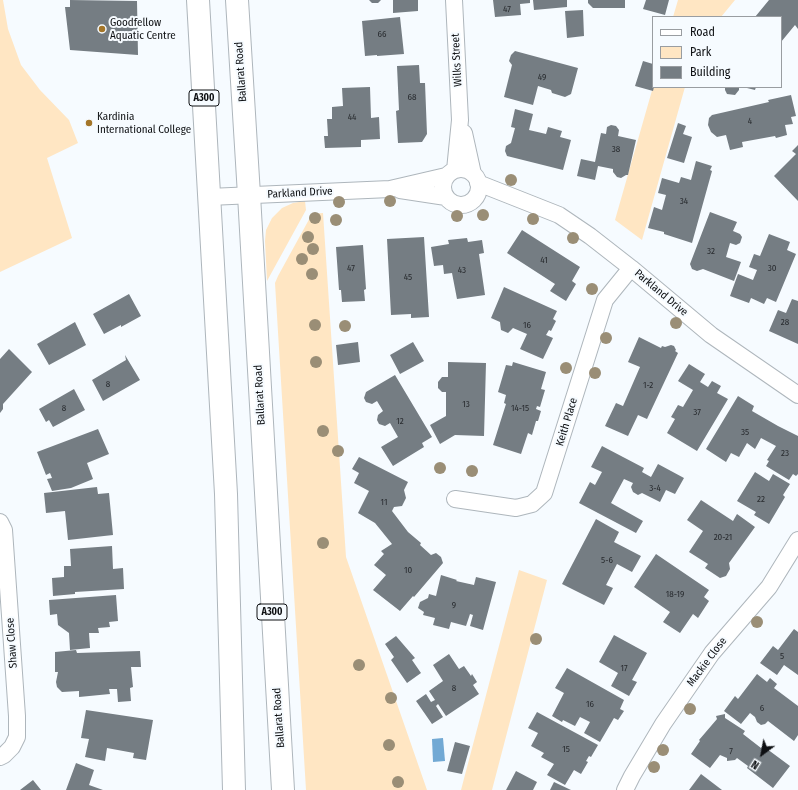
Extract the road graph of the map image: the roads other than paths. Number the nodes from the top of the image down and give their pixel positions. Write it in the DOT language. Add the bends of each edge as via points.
graph roads {
  1 [pos="198,0"];
  2 [pos="237,0"];
  3 [pos="454,0"];
  4 [pos="460,120"];
  5 [pos="451,173"];
  6 [pos="476,179"];
  7 [pos="390,189"];
  8 [pos="249,195"];
  9 [pos="209,197"];
  10 [pos="446,197"];
  11 [pos="472,200"];
  12 [pos="520,200"];
  13 [pos="631,268"];
  14 [pos="798,395"];
  15 [pos="455,499"];
  16 [pos="0,522"];
  17 [pos="798,540"];
  18 [pos="0,757"];
  19 [pos="234,790"];
  20 [pos="283,790"];
  21 [pos="625,790"];
  1 -- 9 [label="highway, A300"];
  2 -- 8 [label="highway, Ballarat Road / A300"];
  3 -- 4 [label="street, Wilks Street"];
  4 -- 5 [label="street, Wilks Street"];
  4 -- 6 [label="street, Wilks Street"];
  5 -- 6 [label="street" via="465,170"];
  5 -- 7 [label="street, Parkland Drive"];
  5 -- 10 [label="street" via="443,187"];
  6 -- 11 [label="street" via="478,193"];
  6 -- 12 [label="street, Parkland Drive"];
  7 -- 8 [label="street, Parkland Drive"];
  7 -- 10 [label="street, Parkland Drive"];
  8 -- 9 [label="street, Parkland Drive"];
  8 -- 20 [label="highway, Ballarat Road / A300"];
  9 -- 19 [label="highway, A300" via="226,494"];
  10 -- 11 [label="street" via="461,205"];
  11 -- 12 [label="street, Parkland Drive"];
  12 -- 13 [label="street, Parkland Drive" via="559,215"];
  13 -- 14 [label="street, Parkland Drive" via="711,335"];
  13 -- 15 [label="street, Keith Place" via="605,300 544,493 532,504 516,508"];
  16 -- 18 [label="street, Shaw Close" via="4,530 17,716 17,737 12,747"];
  17 -- 21 [label="street, Mackie Close" via="768,587 712,653 672,711"];
}
